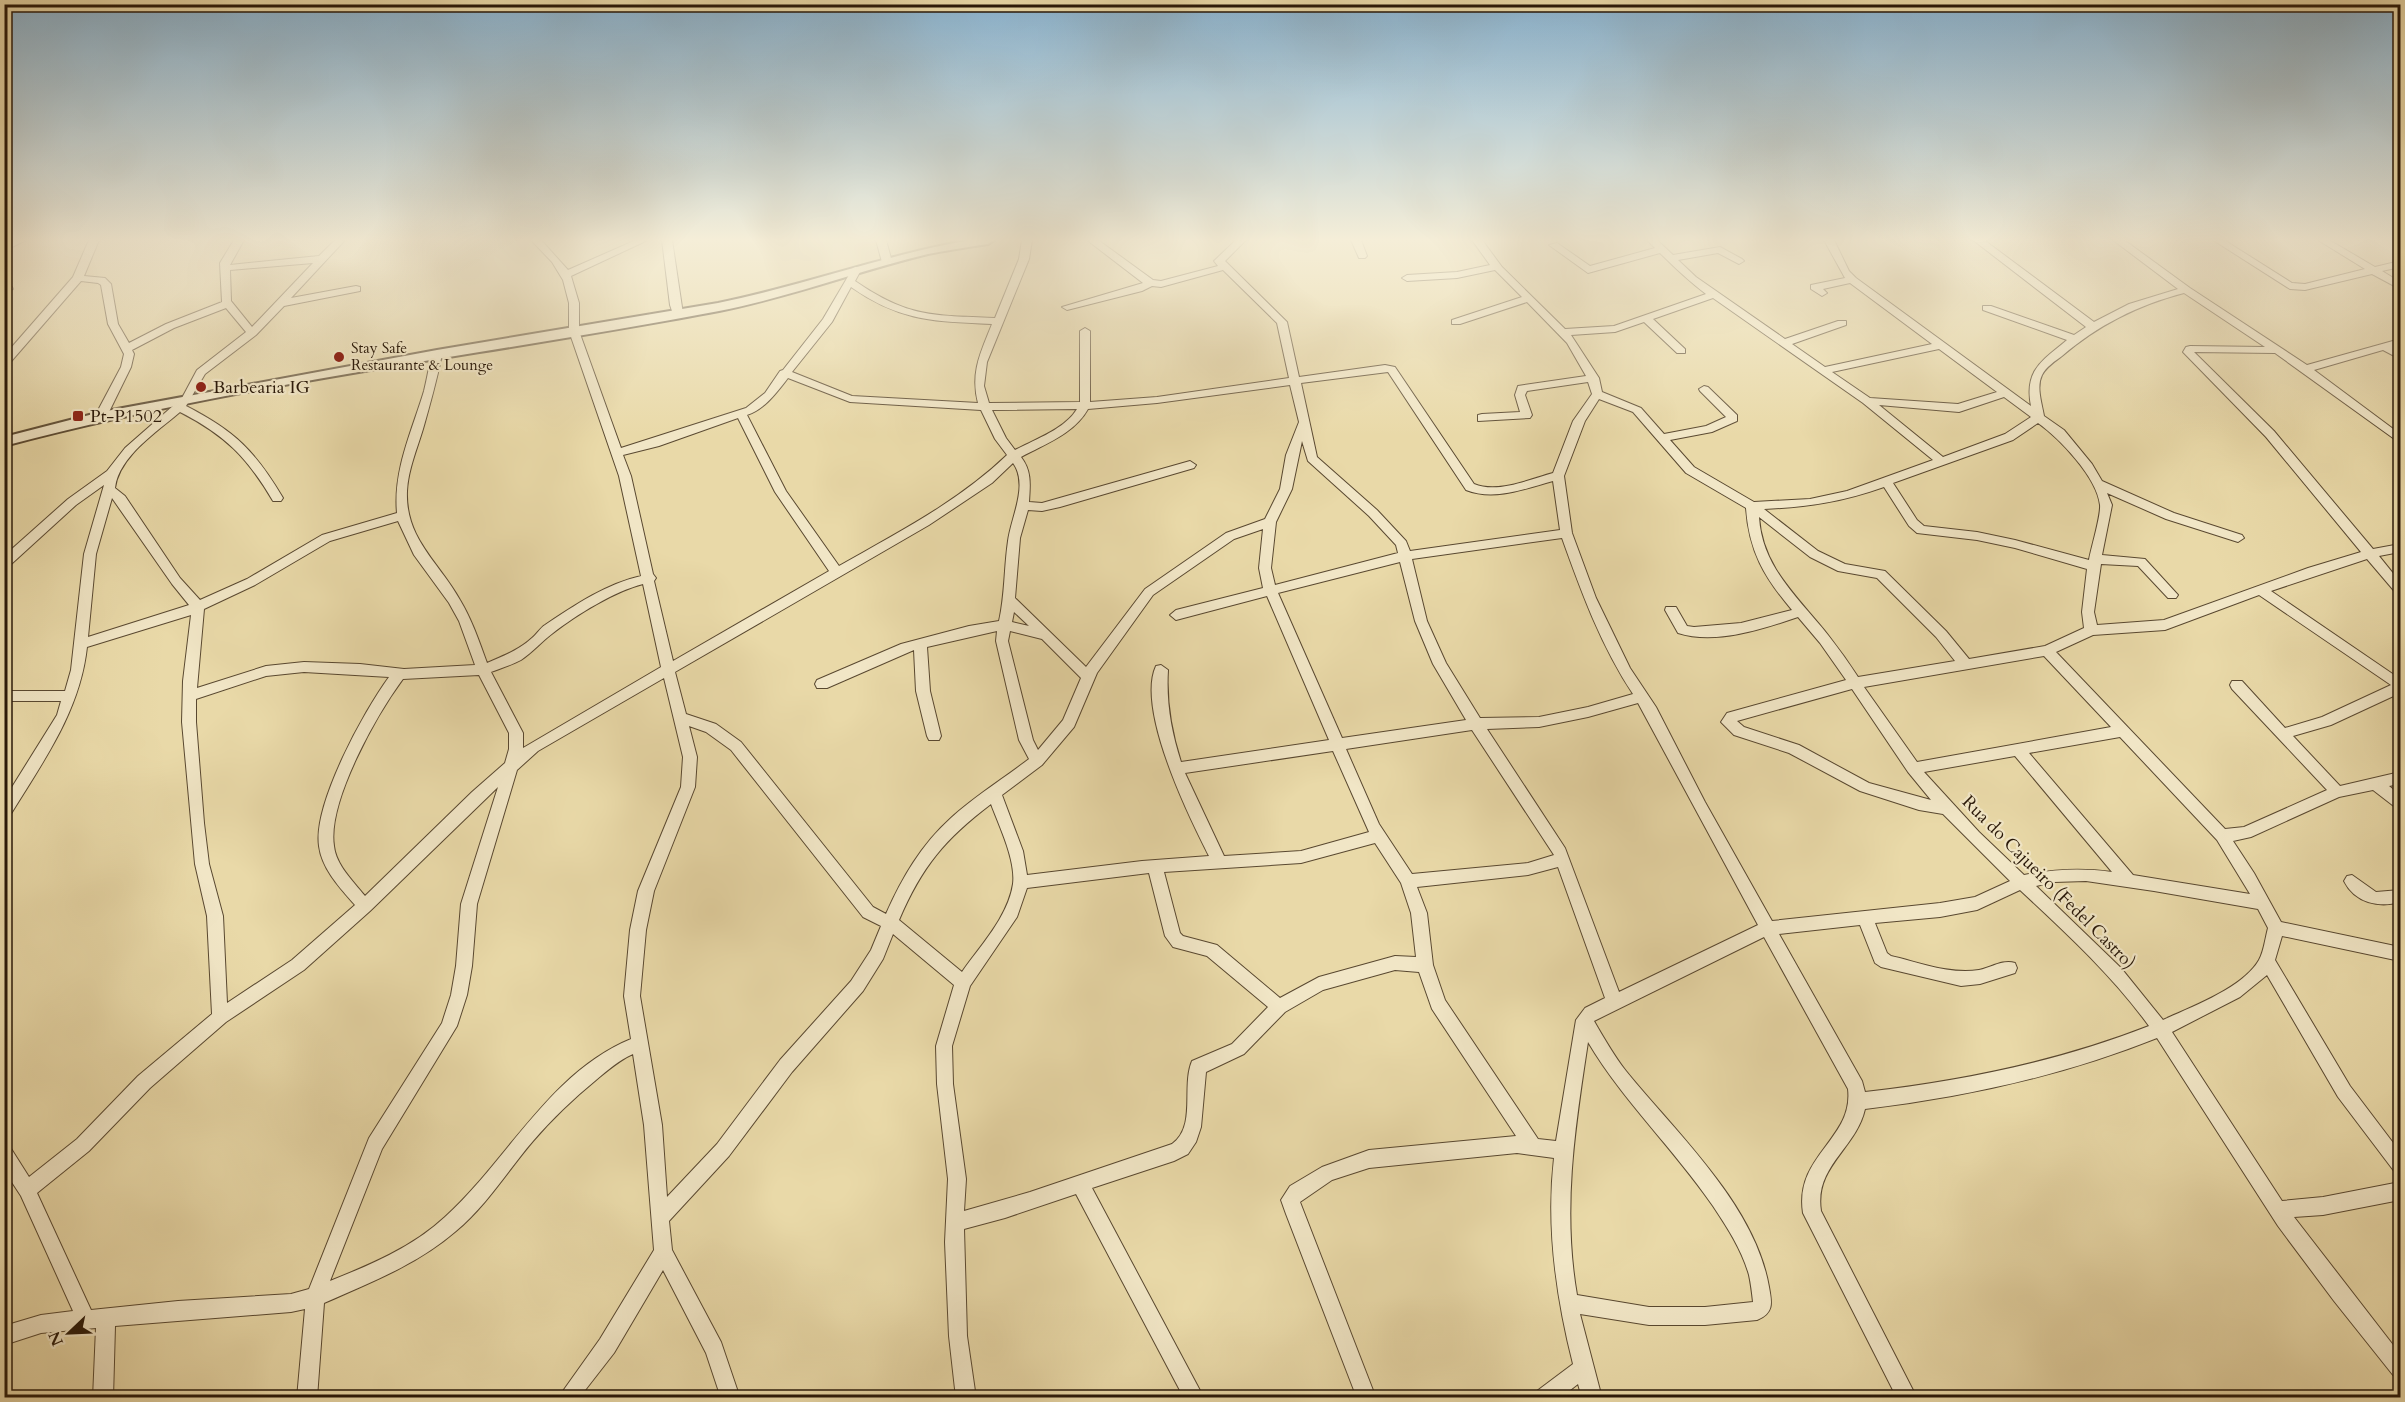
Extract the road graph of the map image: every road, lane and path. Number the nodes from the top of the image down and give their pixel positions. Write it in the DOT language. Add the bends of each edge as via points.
graph roads {
  1 [pos="54,305"];
  2 [pos="110,305"];
  3 [pos="222,305"];
  4 [pos="227,305"];
  5 [pos="280,305"];
  6 [pos="574,305"];
  7 [pos="675,305"];
  8 [pos="722,305"];
  9 [pos="836,305"];
  10 [pos="887,305"];
  11 [pos="1005,305"];
  12 [pos="1073,305"];
  13 [pos="1267,305"];
  14 [pos="1506,305"];
  15 [pos="1536,305"];
  16 [pos="1682,305"];
  17 [pos="1731,305"];
  18 [pos="1887,305"];
  19 [pos="2065,305"];
  20 [pos="2132,305"];
  21 [pos="2209,305"];
  22 [pos="1067,307"];
  23 [pos="1987,308"];
  24 [pos="678,314"];
  25 [pos="1646,318"];
  26 [pos="998,321"];
  27 [pos="1456,322"];
  28 [pos="1842,323"];
  29 [pos="2092,326"];
  30 [pos="574,331"];
  31 [pos="1085,331"];
  32 [pos="1563,332"];
  33 [pos="252,333"];
  34 [pos="2074,339"];
  35 [pos="2400,342"];
  36 [pos="1785,343"];
  37 [pos="1941,345"];
  38 [pos="2385,346"];
  39 [pos="128,348"];
  40 [pos="2276,350"];
  41 [pos="1681,351"];
  42 [pos="437,354"];
  43 [pos="2400,356"];
  44 [pos="4,363"];
  45 [pos="2306,369"];
  46 [pos="1825,370"];
  47 [pos="784,374"];
  48 [pos="1594,378"];
  49 [pos="1294,381"];
  50 [pos="1704,389"];
  51 [pos="2005,393"];
  52 [pos="1597,394"];
  53 [pos="1867,401"];
  54 [pos="182,404"];
  55 [pos="1085,405"];
  56 [pos="985,407"];
  57 [pos="741,413"];
  58 [pos="101,416"];
  59 [pos="2039,417"];
  60 [pos="1482,418"];
  61 [pos="1303,424"];
  62 [pos="1662,438"];
  63 [pos="2400,439"];
  64 [pos="4,442"];
  65 [pos="618,453"];
  66 [pos="1013,456"];
  67 [pos="1942,462"];
  68 [pos="1190,465"];
  69 [pos="111,474"];
  70 [pos="1558,476"];
  71 [pos="1886,481"];
  72 [pos="2098,484"];
  73 [pos="109,489"];
  74 [pos="278,498"];
  75 [pos="1023,506"];
  76 [pos="1752,506"];
  77 [pos="404,515"];
  78 [pos="1270,522"];
  79 [pos="1566,533"];
  80 [pos="2238,538"];
  81 [pos="2400,548"];
  82 [pos="2369,554"];
  83 [pos="1406,556"];
  84 [pos="2094,563"];
  85 [pos="4,564"];
  86 [pos="837,573"];
  87 [pos="650,578"];
  88 [pos="1270,590"];
  89 [pos="2400,590"];
  90 [pos="2262,591"];
  91 [pos="2172,595"];
  92 [pos="1009,598"];
  93 [pos="198,606"];
  94 [pos="1671,610"];
  95 [pos="1800,612"];
  96 [pos="1176,615"];
  97 [pos="1005,625"];
  98 [pos="2091,630"];
  99 [pos="1044,635"];
  100 [pos="920,643"];
  101 [pos="82,644"];
  102 [pos="2047,651"];
  103 [pos="1966,665"];
  104 [pos="483,670"];
  105 [pos="668,670"];
  106 [pos="1161,670"];
  107 [pos="399,674"];
  108 [pos="1089,678"];
  109 [pos="1855,683"];
  110 [pos="822,684"];
  111 [pos="2237,685"];
  112 [pos="2400,686"];
  113 [pos="4,696"];
  114 [pos="69,696"];
  115 [pos="189,696"];
  116 [pos="1640,697"];
  117 [pos="682,718"];
  118 [pos="1476,724"];
  119 [pos="2121,731"];
  120 [pos="2282,734"];
  121 [pos="934,736"];
  122 [pos="1335,744"];
  123 [pos="2019,751"];
  124 [pos="1037,761"];
  125 [pos="511,765"];
  126 [pos="1178,768"];
  127 [pos="1913,768"];
  128 [pos="2400,778"];
  129 [pos="2375,783"];
  130 [pos="2337,792"];
  131 [pos="994,793"];
  132 [pos="2400,803"];
  133 [pos="1947,809"];
  134 [pos="4,813"];
  135 [pos="1378,836"];
  136 [pos="2222,836"];
  137 [pos="1563,859"];
  138 [pos="1220,863"];
  139 [pos="1155,867"];
  140 [pos="1408,881"];
  141 [pos="2129,881"];
  142 [pos="2352,881"];
  143 [pos="1021,882"];
  144 [pos="2023,882"];
  145 [pos="2400,896"];
  146 [pos="2262,903"];
  147 [pos="365,906"];
  148 [pos="1865,917"];
  149 [pos="891,922"];
  150 [pos="1767,928"];
  151 [pos="2276,928"];
  152 [pos="2400,954"];
  153 [pos="2267,962"];
  154 [pos="1425,964"];
  155 [pos="2009,968"];
  156 [pos="963,983"];
  157 [pos="1614,1001"];
  158 [pos="1279,1007"];
  159 [pos="220,1017"];
  160 [pos="1584,1020"];
  161 [pos="2160,1030"];
  162 [pos="639,1044"];
  163 [pos="1860,1101"];
  164 [pos="1533,1146"];
  165 [pos="1564,1151"];
  166 [pos="4,1154"];
  167 [pos="2400,1165"];
  168 [pos="1081,1185"];
  169 [pos="27,1190"];
  170 [pos="2400,1191"];
  171 [pos="2278,1210"];
  172 [pos="659,1219"];
  173 [pos="954,1222"];
  174 [pos="663,1252"];
  175 [pos="315,1297"];
  176 [pos="1570,1303"];
  177 [pos="107,1317"];
  178 [pos="86,1320"];
  179 [pos="4,1336"];
  180 [pos="1582,1368"];
  181 [pos="2400,1368"];
  182 [pos="103,1398"];
  183 [pos="307,1398"];
  184 [pos="567,1398"];
  185 [pos="731,1398"];
  186 [pos="966,1398"];
  187 [pos="1195,1398"];
  188 [pos="1367,1398"];
  189 [pos="1544,1398"];
  190 [pos="1592,1398"];
  191 [pos="1908,1398"];
  1 -- 44 [label="street"];
  2 -- 39 [label="street" via="113,324"];
  3 -- 39 [label="street"];
  4 -- 33 [label="street"];
  5 -- 33 [label="street"];
  6 -- 30 [label="street"];
  7 -- 24 [label="street"];
  8 -- 24 [label="street"];
  9 -- 47 [label="street"];
  10 -- 26 [label="street" via="936,318"];
  11 -- 26 [label="street"];
  12 -- 22 [label="street"];
  13 -- 49 [label="street" via="1282,322"];
  14 -- 27 [label="street"];
  15 -- 32 [label="street"];
  16 -- 25 [label="street"];
  17 -- 36 [label="street"];
  18 -- 37 [label="street"];
  19 -- 29 [label="street"];
  20 -- 29 [label="street"];
  21 -- 40 [label="street"];
  23 -- 34 [label="street"];
  24 -- 30 [label="street"];
  25 -- 32 [label="street" via="1614,329"];
  25 -- 41 [label="street"];
  26 -- 56 [label="street" via="980,374"];
  28 -- 36 [label="street"];
  29 -- 34 [label="street"];
  30 -- 42 [label="street"];
  30 -- 65 [label="street"];
  31 -- 55 [label="street"];
  32 -- 48 [label="street"];
  33 -- 54 [label="street" via="201,372"];
  34 -- 59 [label="street" via="2036,374"];
  35 -- 38 [label="street"];
  36 -- 46 [label="street"];
  37 -- 46 [label="street"];
  37 -- 51 [label="street"];
  38 -- 43 [label="street"];
  38 -- 45 [label="street"];
  39 -- 58 [label="street" via="126,367"];
  40 -- 45 [label="street"];
  40 -- 82 [label="street" via="2188,352 2270,434"];
  42 -- 54 [label="street"];
  42 -- 77 [label="street" via="405,468 401,492"];
  45 -- 63 [label="street"];
  46 -- 53 [label="street"];
  47 -- 56 [label="street" via="850,399"];
  47 -- 57 [label="street" via="769,395"];
  48 -- 52 [label="street"];
  48 -- 60 [label="street" via="1522,388 1520,395 1526,415"];
  49 -- 55 [label="street" via="1157,400"];
  49 -- 61 [label="street"];
  49 -- 70 [label="street" via="1391,369 1476,491 1489,492"];
  50 -- 62 [label="street" via="1733,418 1706,429"];
  51 -- 53 [label="street" via="1959,408"];
  51 -- 59 [label="street"];
  52 -- 62 [label="street" via="1637,410"];
  52 -- 70 [label="street" via="1579,421"];
  53 -- 67 [label="street"];
  54 -- 58 [label="street"];
  54 -- 69 [label="street" via="129,451"];
  54 -- 74 [label="street" via="237,442 256,462"];
  55 -- 56 [label="street"];
  55 -- 66 [label="street" via="1077,419 1059,433"];
  56 -- 66 [label="street"];
  57 -- 65 [label="street"];
  57 -- 86 [label="street" via="782,492"];
  58 -- 64 [label="street"];
  59 -- 67 [label="street" via="2009,437"];
  59 -- 72 [label="street" via="2075,449"];
  61 -- 78 [label="street" via="1286,489"];
  61 -- 83 [label="street" via="1312,458 1391,531"];
  62 -- 76 [label="street" via="1690,470"];
  65 -- 87 [label="street"];
  66 -- 75 [label="street" via="1024,475"];
  66 -- 86 [label="street" via="988,480 925,522"];
  67 -- 71 [label="street"];
  68 -- 75 [label="street" via="1060,503"];
  69 -- 73 [label="street"];
  69 -- 85 [label="street" via="72,502"];
  70 -- 79 [label="street"];
  71 -- 76 [label="street" via="1830,500"];
  71 -- 84 [label="street" via="1921,530 1977,536"];
  72 -- 80 [label="street" via="2170,516"];
  72 -- 84 [label="street" via="2106,505"];
  73 -- 93 [label="street" via="121,499 176,581"];
  73 -- 101 [label="street" via="90,554"];
  75 -- 92 [label="street" via="1014,538"];
  76 -- 95 [label="street, Rua do Cajueiro (Fedel Castro)" via="1751,529 1757,549 1768,573"];
  76 -- 103 [label="street" via="1829,563 1881,574"];
  77 -- 93 [label="street" via="326,538 251,582"];
  77 -- 104 [label="street" via="418,552 465,621"];
  78 -- 88 [label="street" via="1265,568"];
  78 -- 108 [label="street" via="1230,536 1149,592"];
  79 -- 83 [label="street"];
  79 -- 116 [label="street" via="1590,598"];
  81 -- 82 [label="street"];
  82 -- 89 [label="street"];
  82 -- 90 [label="street"];
  83 -- 88 [label="street"];
  83 -- 118 [label="street" via="1421,621 1440,664"];
  84 -- 91 [label="street" via="2141,562"];
  84 -- 98 [label="street" via="2088,612"];
  86 -- 105 [label="street"];
  87 -- 104 [label="street" via="622,585 547,630 514,657"];
  87 -- 105 [label="street"];
  88 -- 96 [label="street"];
  88 -- 122 [label="street"];
  90 -- 98 [label="street" via="2165,625"];
  90 -- 112 [label="street"];
  92 -- 97 [label="street"];
  92 -- 99 [label="street"];
  93 -- 101 [label="street"];
  93 -- 115 [label="street"];
  94 -- 95 [label="street" via="1678,624 1689,632 1761,623"];
  95 -- 109 [label="street, Rua do Cajueiro (Fedel Castro)" via="1831,647"];
  97 -- 99 [label="street"];
  97 -- 100 [label="street"];
  97 -- 124 [label="street" via="1002,641 1012,686 1026,740"];
  98 -- 102 [label="street"];
  99 -- 108 [label="street"];
  100 -- 110 [label="street"];
  100 -- 121 [label="street" via="923,691"];
  101 -- 114 [label="street"];
  102 -- 103 [label="street"];
  102 -- 119 [label="street"];
  103 -- 109 [label="street"];
  104 -- 107 [label="street"];
  104 -- 125 [label="street" via="516,733"];
  105 -- 117 [label="street"];
  105 -- 125 [label="street" via="533,747"];
  106 -- 126 [label="street" via="1161,716"];
  107 -- 115 [label="street" via="304,667 266,671"];
  107 -- 147 [label="street" via="383,693 364,730 337,793 325,842 334,867"];
  108 -- 124 [label="street" via="1069,723"];
  109 -- 127 [label="street, Rua do Cajueiro (Fedel Castro)"];
  109 -- 133 [label="street" via="1780,702 1732,717 1728,722 1739,731 1794,749 1865,787"];
  111 -- 120 [label="street"];
  112 -- 120 [label="street" via="2326,721"];
  113 -- 114 [label="street"];
  114 -- 134 [label="street" via="63,716"];
  115 -- 159 [label="street" via="197,823 215,916"];
  116 -- 118 [label="street" via="1539,722"];
  116 -- 150 [label="street" via="1652,711"];
  117 -- 149 [label="street" via="714,728 736,746 868,912"];
  117 -- 162 [label="street" via="691,774 646,891 638,930 632,996"];
  118 -- 122 [label="street"];
  118 -- 137 [label="street"];
  119 -- 123 [label="street"];
  119 -- 136 [label="street"];
  120 -- 130 [label="street"];
  122 -- 126 [label="street"];
  122 -- 135 [label="street"];
  123 -- 127 [label="street"];
  123 -- 141 [label="street"];
  124 -- 131 [label="street"];
  125 -- 147 [label="street"];
  125 -- 175 [label="street" via="469,904 464,966 449,1026 375,1144"];
  126 -- 138 [label="street" via="1203,832"];
  127 -- 133 [label="street, Rua do Cajueiro (Fedel Castro)"];
  128 -- 129 [label="street"];
  129 -- 130 [label="street"];
  129 -- 132 [label="street"];
  130 -- 136 [label="street" via="2246,833"];
  131 -- 143 [label="street" via="1016,850"];
  131 -- 149 [label="street" via="956,822 929,852 907,884"];
  133 -- 144 [label="street, Rua do Cajueiro (Fedel Castro)"];
  135 -- 138 [label="street" via="1316,854"];
  135 -- 140 [label="street"];
  136 -- 146 [label="street"];
  137 -- 140 [label="street" via="1528,869"];
  137 -- 157 [label="street"];
  138 -- 139 [label="street"];
  139 -- 143 [label="street"];
  139 -- 158 [label="street" via="1178,942 1211,950"];
  140 -- 154 [label="street" via="1419,913"];
  141 -- 144 [label="street" via="2086,875"];
  141 -- 146 [label="street"];
  142 -- 145 [label="street" via="2373,899"];
  143 -- 156 [label="street" via="1012,912"];
  144 -- 148 [label="street" via="1977,903"];
  144 -- 161 [label="street, Rua do Cajueiro (Fedel Castro)" via="2115,972"];
  146 -- 151 [label="street"];
  147 -- 159 [label="street" via="298,965"];
  148 -- 150 [label="street"];
  148 -- 155 [label="street" via="1881,958 1887,962 1961,978"];
  149 -- 156 [label="street"];
  149 -- 172 [label="street" via="857,986 786,1066 723,1150"];
  150 -- 157 [label="street"];
  150 -- 163 [label="street" via="1841,1059"];
  151 -- 152 [label="street"];
  151 -- 153 [label="street"];
  153 -- 161 [label="street" via="2254,978 2223,999"];
  153 -- 167 [label="street" via="2360,1117"];
  154 -- 158 [label="street" via="1395,963 1348,974 1320,984"];
  154 -- 164 [label="street" via="1438,1004"];
  156 -- 173 [label="street" via="944,1046 957,1179"];
  157 -- 160 [label="street" via="1591,1012"];
  158 -- 168 [label="street" via="1238,1049 1198,1067 1191,1132 1185,1144 1173,1153"];
  159 -- 169 [label="street" via="144,1082 83,1145"];
  160 -- 165 [label="street"];
  160 -- 176 [label="street" via="1618,1074 1720,1202 1750,1250 1763,1306 1757,1311 1705,1316 1649,1316"];
  161 -- 163 [label="street" via="2085,1057 2031,1071"];
  161 -- 171 [label="street, Rua do Cajueiro (Fedel Castro)"];
  162 -- 172 [label="street" via="653,1125"];
  162 -- 175 [label="street" via="615,1054 578,1084 528,1134 450,1225 413,1252 370,1275"];
  163 -- 191 [label="street" via="1856,1117 1817,1171 1810,1191 1812,1213"];
  164 -- 165 [label="street"];
  164 -- 188 [label="street" via="1517,1144 1369,1159 1328,1173 1296,1192 1290,1200"];
  165 -- 176 [label="street" via="1561,1244"];
  166 -- 169 [label="street"];
  168 -- 173 [label="street" via="993,1214"];
  168 -- 187 [label="street"];
  169 -- 178 [label="street"];
  170 -- 171 [label="street"];
  171 -- 181 [label="street, Rua do Cajueiro (Fedel Castro)" via="2333,1287"];
  172 -- 174 [label="street"];
  173 -- 186 [label="street" via="958,1336"];
  174 -- 184 [label="street" via="607,1346"];
  174 -- 185 [label="street" via="714,1349"];
  175 -- 177 [label="street" via="258,1306"];
  175 -- 183 [label="street"];
  176 -- 180 [label="street"];
  177 -- 178 [label="street"];
  177 -- 182 [label="street"];
  178 -- 179 [label="street" via="41,1324"];
  180 -- 189 [label="street"];
  180 -- 190 [label="street"];
}
